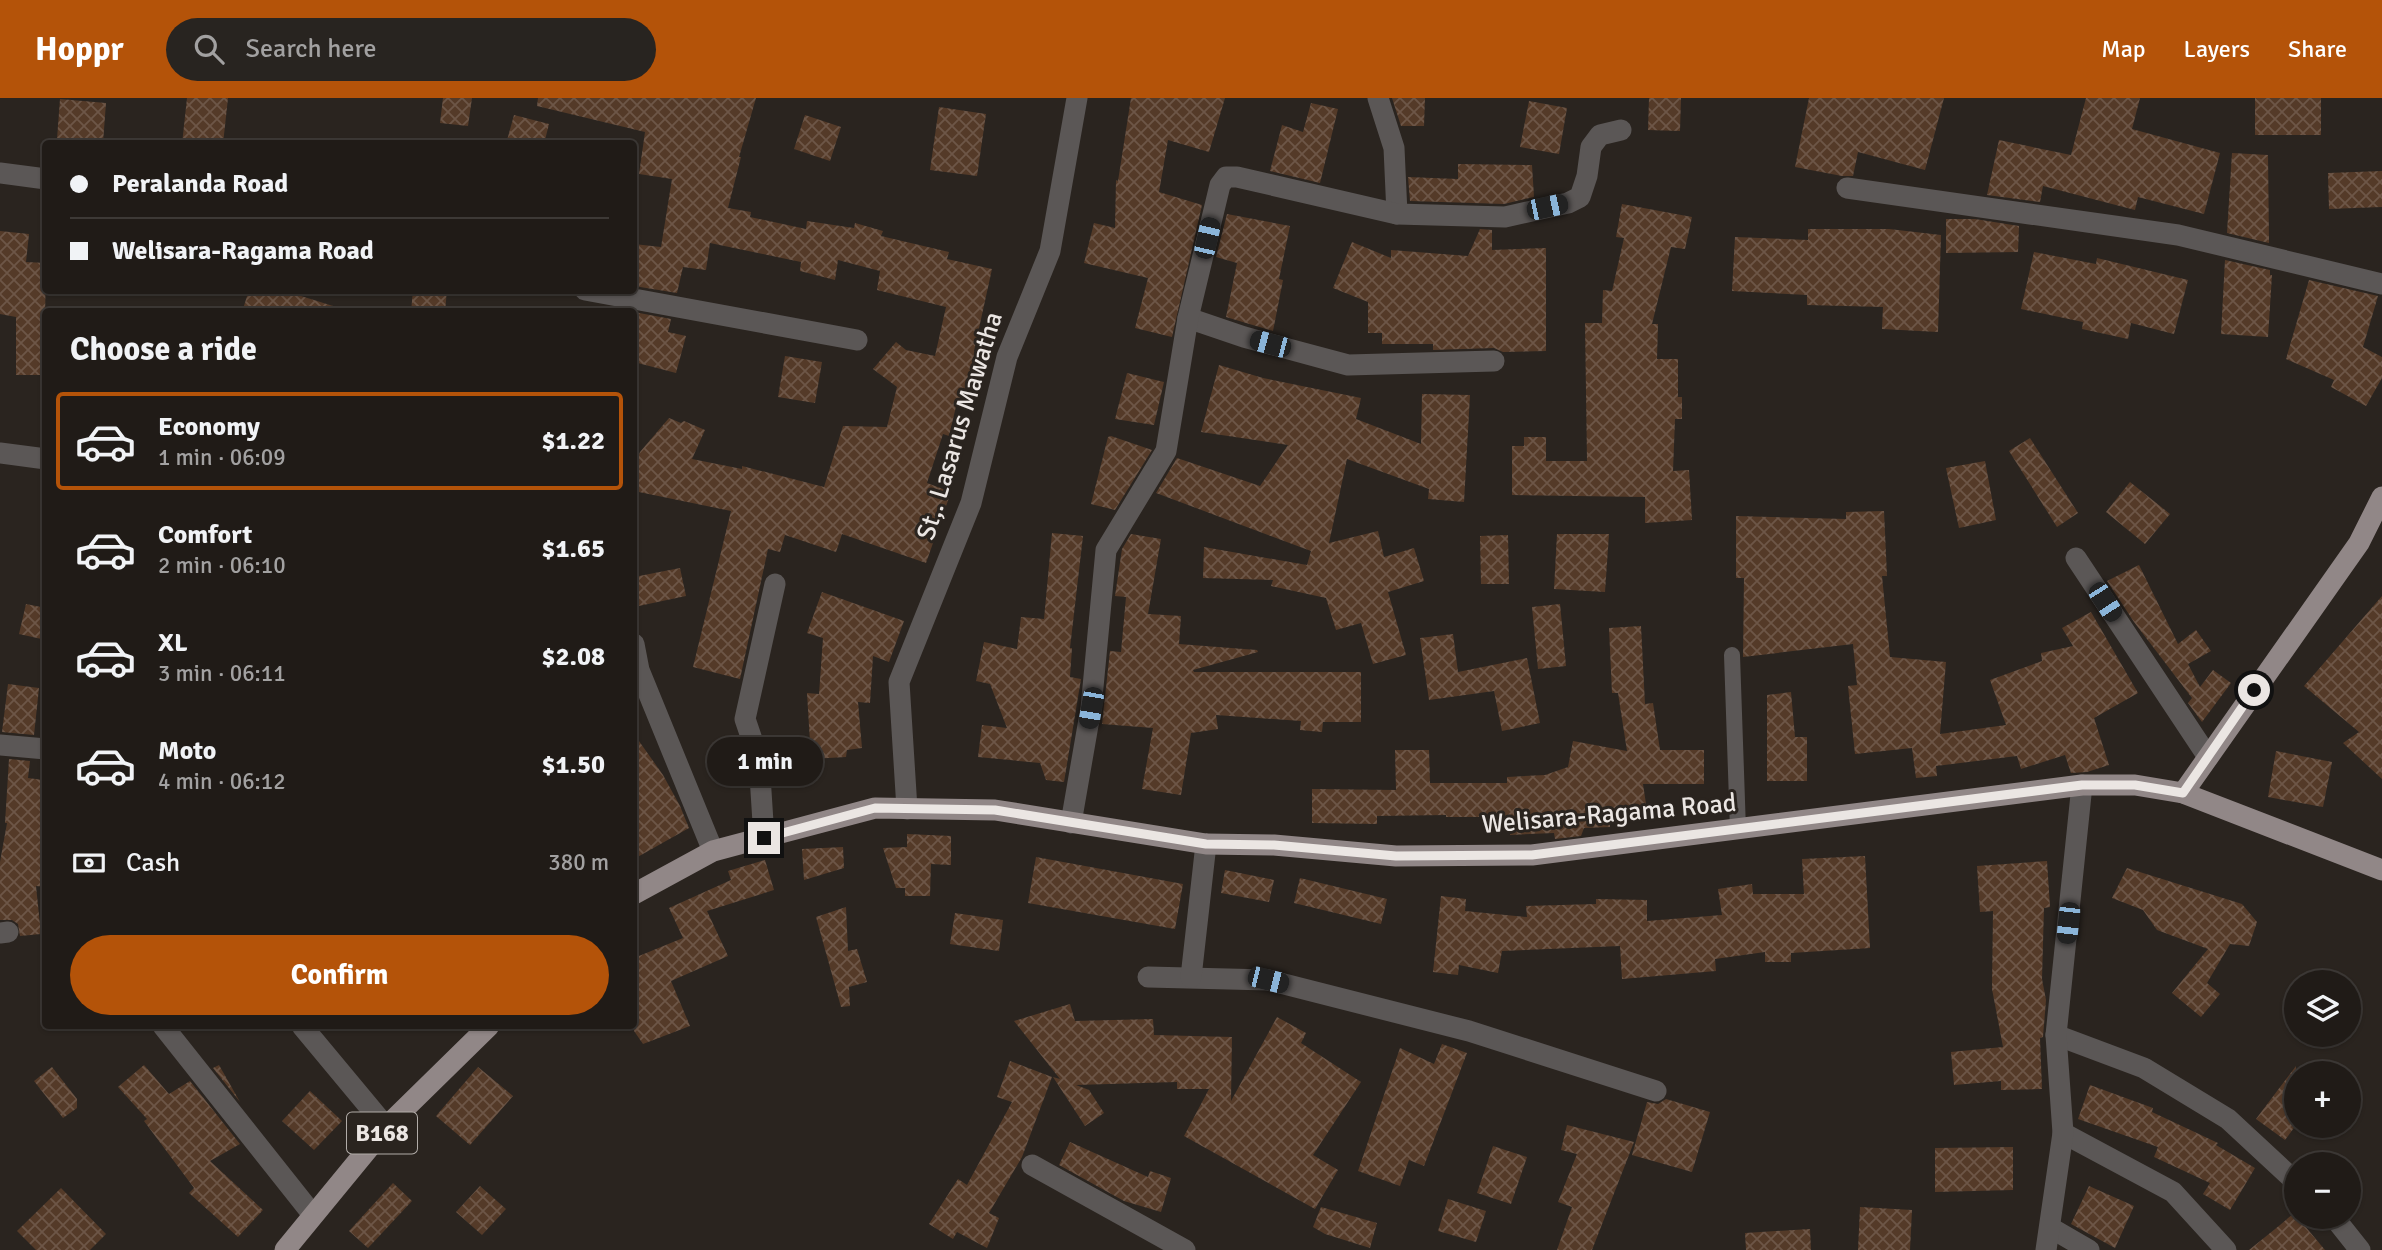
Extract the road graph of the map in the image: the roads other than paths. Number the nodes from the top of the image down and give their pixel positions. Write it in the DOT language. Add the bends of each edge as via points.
graph roads {
  1 [pos="1077,98"];
  2 [pos="1378,98"];
  3 [pos="1621,130"];
  4 [pos="0,173"];
  5 [pos="42,178"];
  6 [pos="1847,188"];
  7 [pos="1397,214"];
  8 [pos="2382,284"];
  9 [pos="607,294"];
  10 [pos="1188,318"];
  11 [pos="857,340"];
  12 [pos="1494,361"];
  13 [pos="0,453"];
  14 [pos="42,458"];
  15 [pos="2382,497"];
  16 [pos="2076,558"];
  17 [pos="775,584"];
  18 [pos="1732,655"];
  19 [pos="637,660"];
  20 [pos="0,745"];
  21 [pos="42,749"];
  22 [pos="2208,757"];
  23 [pos="2082,785"];
  24 [pos="2183,793"];
  25 [pos="908,809"];
  26 [pos="1071,823"];
  27 [pos="1738,830"];
  28 [pos="764,838"];
  29 [pos="1206,844"];
  30 [pos="713,850"];
  31 [pos="2382,870"];
  32 [pos="637,892"];
  33 [pos="1148,977"];
  34 [pos="1191,977"];
  35 [pos="165,1029"];
  36 [pos="304,1029"];
  37 [pos="486,1029"];
  38 [pos="2056,1035"];
  39 [pos="1656,1091"];
  40 [pos="386,1127"];
  41 [pos="2063,1133"];
  42 [pos="1032,1165"];
  43 [pos="2284,1171"];
  44 [pos="313,1215"];
  45 [pos="2051,1228"];
  46 [pos="2343,1229"];
  47 [pos="285,1250"];
  48 [pos="1185,1250"];
  49 [pos="2046,1250"];
  50 [pos="2089,1250"];
  51 [pos="2226,1250"];
  52 [pos="2360,1250"];
  1 -- 25 [label="street, St,. Lasarus Mawatha" via="1050,251 1007,357 971,503 898,682"];
  2 -- 7 [label="street" via="1394,148"];
  3 -- 7 [label="street" via="1600,135 1591,147 1580,197 1568,203 1505,217"];
  4 -- 5 [label="street"];
  6 -- 8 [label="street" via="2178,235"];
  7 -- 10 [label="street" via="1226,177 1220,185"];
  9 -- 11 [label="street"];
  10 -- 12 [label="street" via="1348,365"];
  10 -- 26 [label="street" via="1166,451 1106,550 1091,708"];
  13 -- 14 [label="street"];
  15 -- 22 [label="main road" via="2359,543"];
  16 -- 22 [label="street"];
  17 -- 28 [label="street" via="745,719 759,760"];
  18 -- 27 [label="lane"];
  19 -- 30 [label="street"];
  20 -- 21 [label="street"];
  22 -- 24 [label="main road"];
  23 -- 24 [label="main road, Welisara-Ragama Road" via="2135,785"];
  23 -- 27 [label="main road, Welisara-Ragama Road"];
  23 -- 38 [label="street"];
  24 -- 31 [label="main road, Welisara-Ragama Road"];
  25 -- 26 [label="main road, Welisara-Ragama Road" via="995,810"];
  25 -- 28 [label="main road, Welisara-Ragama Road" via="875,808"];
  26 -- 29 [label="main road, Welisara-Ragama Road"];
  27 -- 29 [label="main road, Welisara-Ragama Road" via="1532,855 1396,856"];
  28 -- 30 [label="main road, Welisara-Ragama Road"];
  29 -- 34 [label="street"];
  30 -- 32 [label="main road, Welisara-Ragama Road"];
  33 -- 34 [label="street"];
  34 -- 39 [label="street" via="1268,980 1469,1031"];
  35 -- 44 [label="street"];
  36 -- 40 [label="street"];
  37 -- 40 [label="main road, B168"];
  38 -- 41 [label="street"];
  38 -- 43 [label="street" via="2144,1068 2228,1119"];
  40 -- 44 [label="main road, B168"];
  41 -- 45 [label="street"];
  41 -- 51 [label="street" via="2173,1192"];
  42 -- 48 [label="street"];
  44 -- 47 [label="main road, B168"];
  45 -- 49 [label="street"];
  45 -- 50 [label="street"];
  46 -- 52 [label="street"];
}
